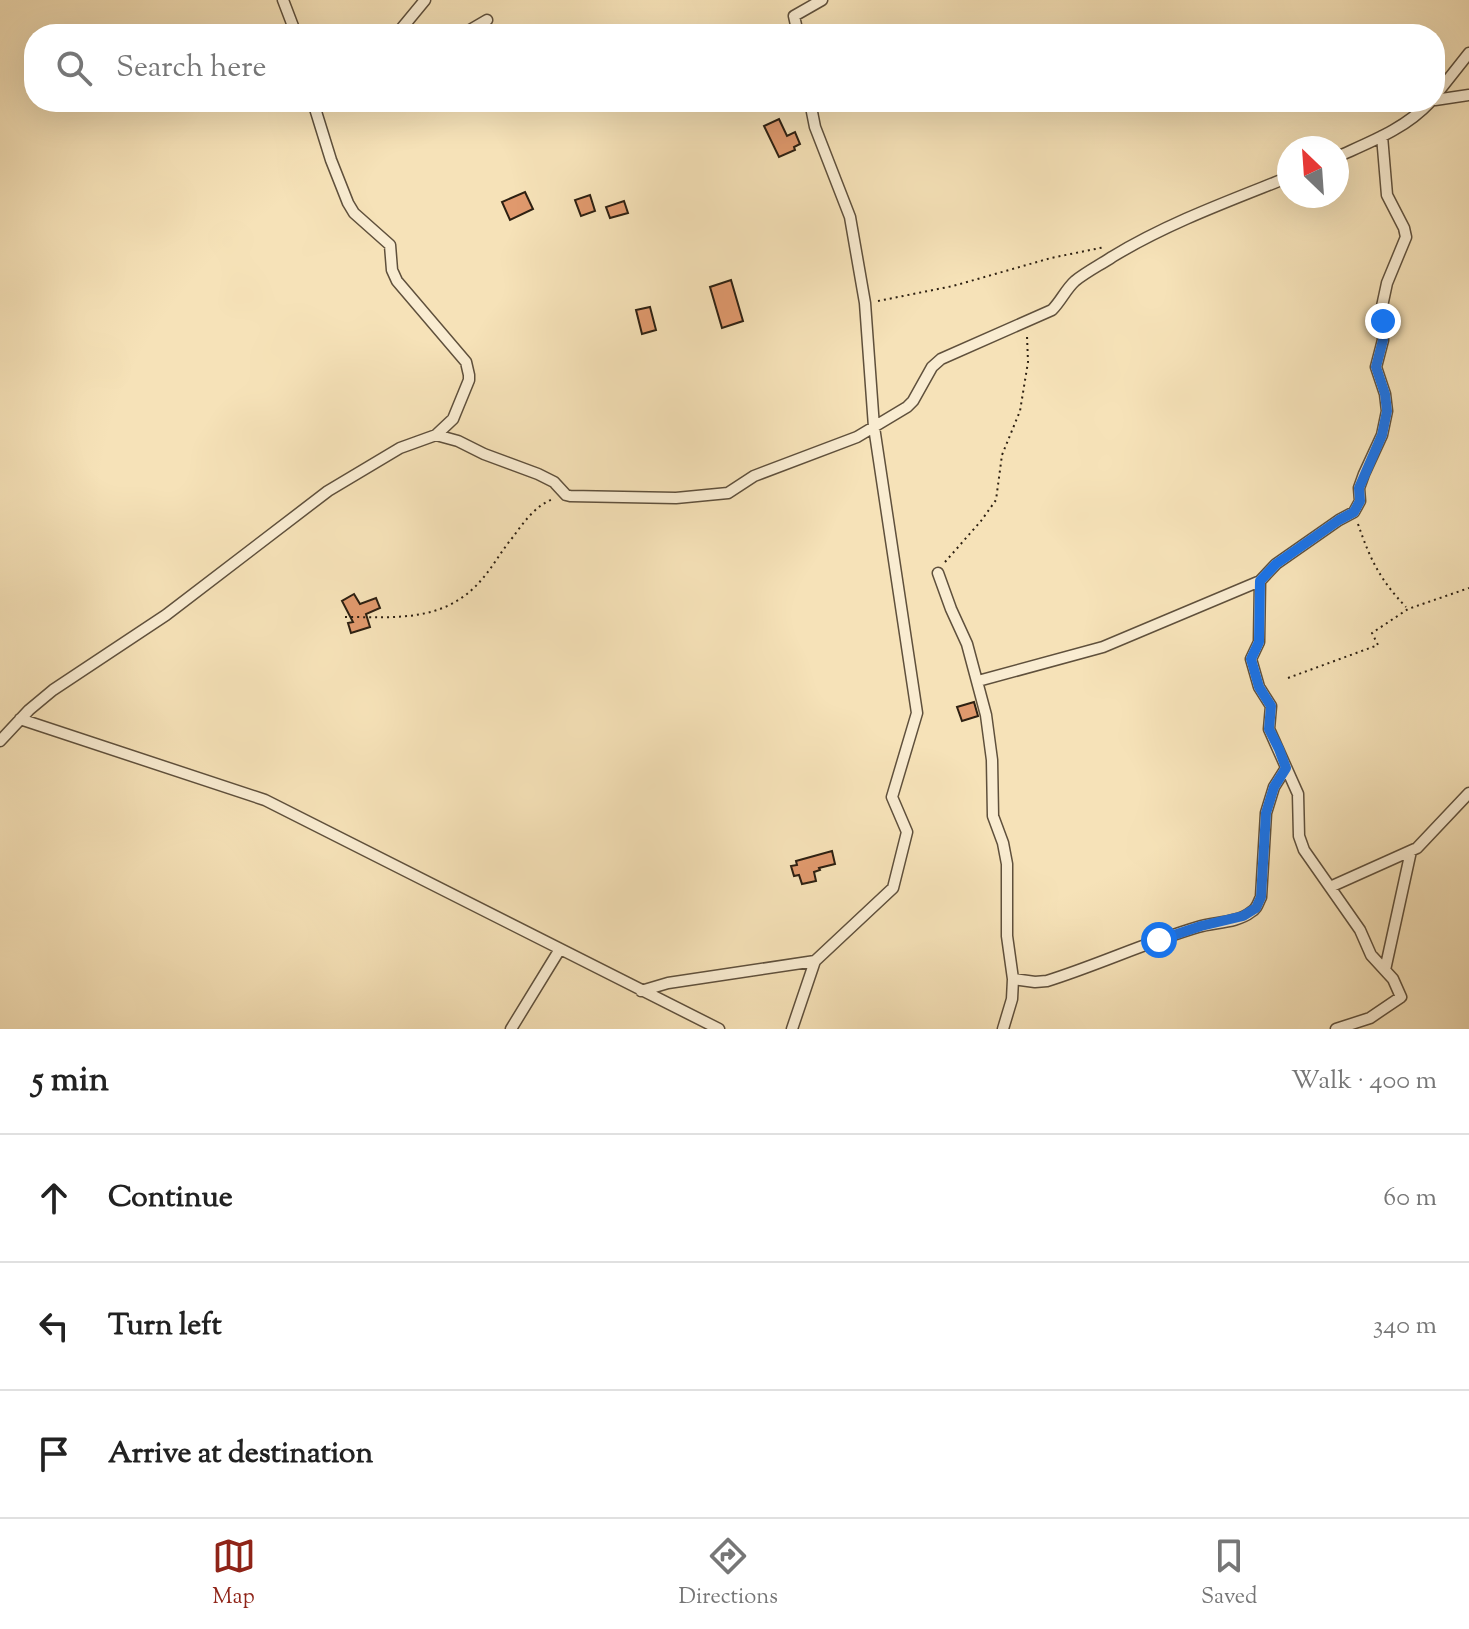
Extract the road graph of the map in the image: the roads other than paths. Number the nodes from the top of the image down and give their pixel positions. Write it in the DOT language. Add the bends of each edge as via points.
graph roads {
  1 [pos="283,0"];
  2 [pos="425,0"];
  3 [pos="822,0"];
  4 [pos="487,20"];
  5 [pos="292,24"];
  6 [pos="405,24"];
  7 [pos="480,24"];
  8 [pos="796,24"];
  9 [pos="1469,53"];
  10 [pos="1445,84"];
  11 [pos="1469,95"];
  12 [pos="1445,98"];
  13 [pos="316,112"];
  14 [pos="812,112"];
  15 [pos="1421,112"];
  16 [pos="1382,136"];
  17 [pos="1349,151"];
  18 [pos="1277,182"];
  19 [pos="874,427"];
  20 [pos="436,435"];
  21 [pos="938,573"];
  22 [pos="1260,581"];
  23 [pos="978,681"];
  24 [pos="20,719"];
  25 [pos="0,741"];
  26 [pos="1286,768"];
  27 [pos="1469,793"];
  28 [pos="1411,851"];
  29 [pos="1330,887"];
  30 [pos="560,949"];
  31 [pos="815,961"];
  32 [pos="1385,970"];
  33 [pos="1013,979"];
  34 [pos="641,991"];
  35 [pos="511,1029"];
  36 [pos="719,1029"];
  37 [pos="792,1029"];
  38 [pos="1003,1029"];
  39 [pos="1336,1029"];
  1 -- 5 [label="street"];
  2 -- 6 [label="street"];
  3 -- 8 [label="street" via="794,16"];
  4 -- 7 [label="street"];
  9 -- 10 [label="street"];
  11 -- 12 [label="street"];
  13 -- 20 [label="street" via="351,208 387,240 397,281 466,362 469,380 456,414"];
  14 -- 19 [label="street" via="850,217 865,303"];
  15 -- 16 [label="street"];
  16 -- 17 [label="street"];
  16 -- 22 [label="street" via="1387,195 1406,237 1381,311 1383,340 1376,367 1387,411 1382,435 1354,512 1276,564"];
  18 -- 19 [label="street" via="1144,238 1078,279 1052,310 941,359 913,401"];
  19 -- 20 [label="street" via="754,476 731,492 676,498 566,495 538,474"];
  19 -- 31 [label="street" via="917,713 892,797 907,832 893,888"];
  20 -- 24 [label="street" via="400,448 328,491"];
  21 -- 23 [label="street"];
  22 -- 23 [label="street" via="1103,647"];
  22 -- 26 [label="street" via="1259,642 1251,659 1271,706 1269,729"];
  23 -- 33 [label="street" via="989,738 993,816 1007,864"];
  24 -- 25 [label="street"];
  24 -- 30 [label="street" via="265,800"];
  26 -- 29 [label="street" via="1298,794 1304,850"];
  26 -- 33 [label="street" via="1266,813 1261,897 1252,912 1047,981"];
  27 -- 28 [label="street"];
  28 -- 29 [label="street"];
  28 -- 32 [label="street"];
  29 -- 32 [label="street"];
  30 -- 34 [label="street"];
  30 -- 35 [label="street"];
  31 -- 34 [label="street"];
  31 -- 37 [label="street"];
  32 -- 39 [label="street" via="1401,997 1370,1018"];
  33 -- 38 [label="street"];
  34 -- 36 [label="street"];
}
